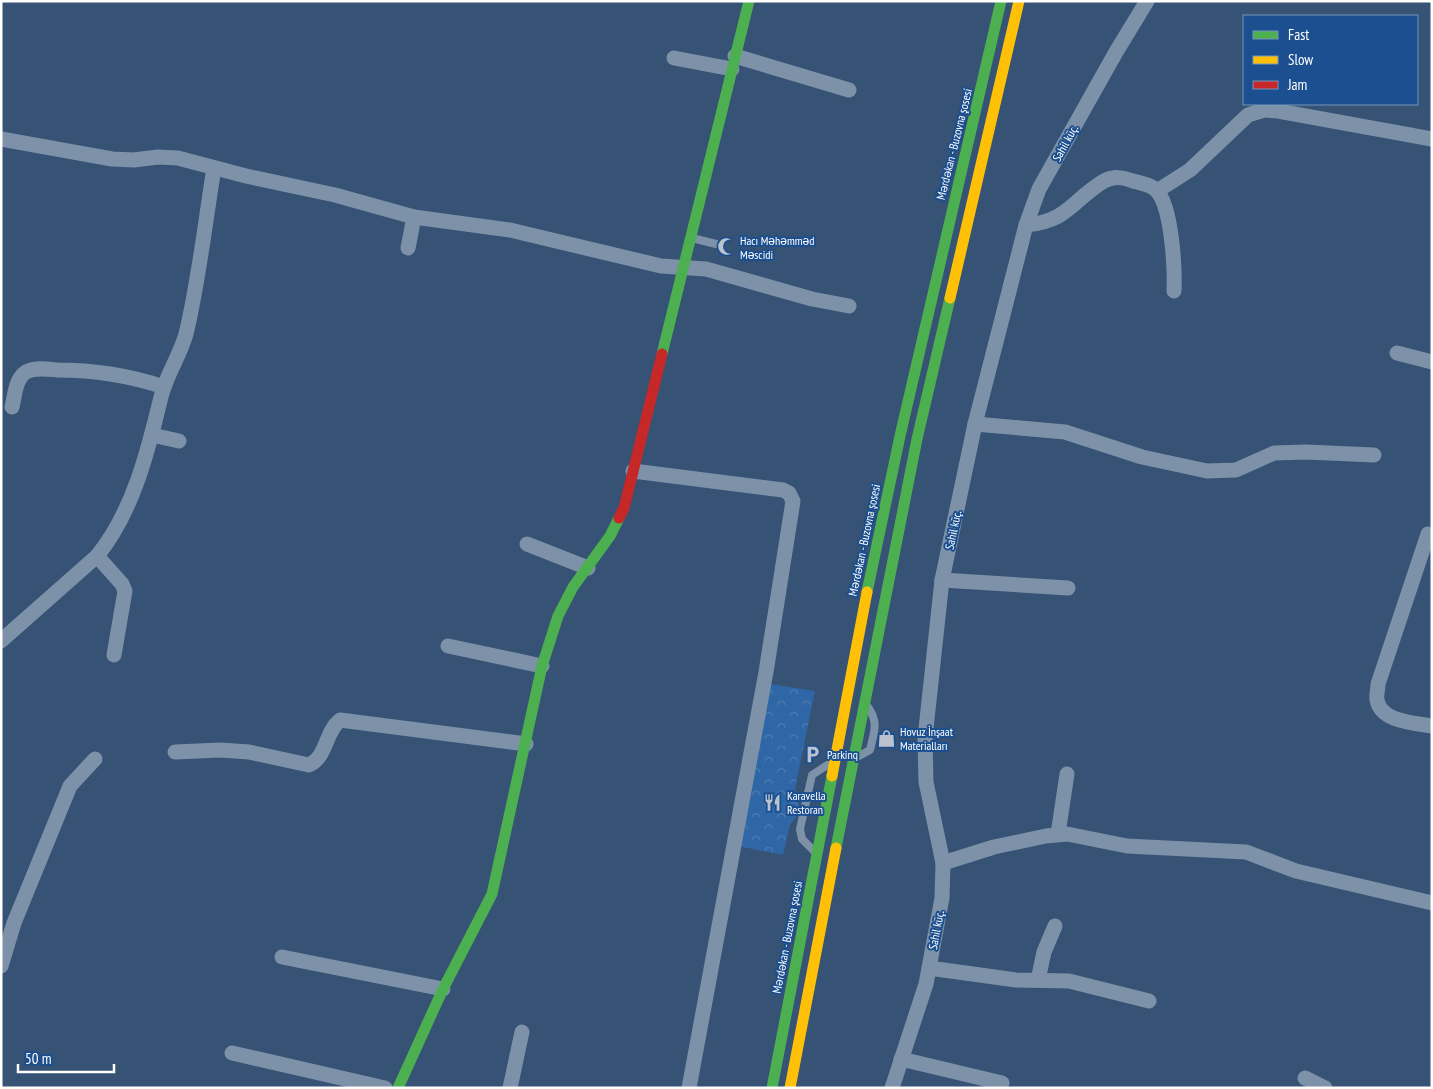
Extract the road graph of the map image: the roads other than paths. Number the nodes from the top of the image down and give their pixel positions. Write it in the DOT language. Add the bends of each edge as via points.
graph roads {
  1 [pos="749,1"];
  2 [pos="1001,1"];
  3 [pos="1019,1"];
  4 [pos="1147,1"];
  5 [pos="674,58"];
  6 [pos="734,63"];
  7 [pos="849,90"];
  8 [pos="1,139"];
  9 [pos="1432,139"];
  10 [pos="214,168"];
  11 [pos="1157,191"];
  12 [pos="414,217"];
  13 [pos="1026,225"];
  14 [pos="690,237"];
  15 [pos="716,244"];
  16 [pos="408,248"];
  17 [pos="683,266"];
  18 [pos="1174,291"];
  19 [pos="849,306"];
  20 [pos="1397,353"];
  21 [pos="1432,362"];
  22 [pos="164,386"];
  23 [pos="12,407"];
  24 [pos="975,424"];
  25 [pos="152,435"];
  26 [pos="179,441"];
  27 [pos="1374,455"];
  28 [pos="633,470"];
  29 [pos="1428,534"];
  30 [pos="527,544"];
  31 [pos="97,556"];
  32 [pos="588,568"];
  33 [pos="942,580"];
  34 [pos="1068,588"];
  35 [pos="1,641"];
  36 [pos="448,646"];
  37 [pos="114,655"];
  38 [pos="542,666"];
  39 [pos="1432,726"];
  40 [pos="526,744"];
  41 [pos="174,752"];
  42 [pos="95,759"];
  43 [pos="835,761"];
  44 [pos="1067,774"];
  45 [pos="1058,834"];
  46 [pos="817,855"];
  47 [pos="944,863"];
  48 [pos="1432,902"];
  49 [pos="1055,926"];
  50 [pos="282,957"];
  51 [pos="1,966"];
  52 [pos="929,968"];
  53 [pos="1038,980"];
  54 [pos="443,989"];
  55 [pos="1149,1001"];
  56 [pos="522,1032"];
  57 [pos="232,1053"];
  58 [pos="901,1059"];
  59 [pos="1305,1078"];
  60 [pos="1002,1083"];
  61 [pos="385,1088"];
  62 [pos="398,1088"];
  63 [pos="510,1088"];
  64 [pos="689,1088"];
  65 [pos="772,1088"];
  66 [pos="790,1088"];
  67 [pos="892,1088"];
  68 [pos="1325,1088"];
  1 -- 6 [label="main road"];
  2 -- 43 [label="main road, Mərdəkan - Buzovna şosesi" via="900,436"];
  3 -- 66 [label="main road" via="917,439"];
  4 -- 13 [label="street, Sahil küç." via="1039,188"];
  5 -- 6 [label="street"];
  6 -- 7 [label="street"];
  6 -- 14 [label="main road"];
  8 -- 10 [label="street" via="118,160 169,156"];
  9 -- 11 [label="street" via="1278,111 1256,112 1242,120 1190,170"];
  10 -- 12 [label="street" via="344,197"];
  10 -- 22 [label="street" via="186,335"];
  11 -- 13 [label="street" via="1114,177 1051,221"];
  11 -- 18 [label="street" via="1173,248"];
  12 -- 16 [label="street"];
  12 -- 17 [label="street" via="510,230 652,264"];
  13 -- 24 [label="street, Sahil küç."];
  14 -- 15 [label="lane"];
  14 -- 17 [label="main road"];
  17 -- 19 [label="street" via="706,268 812,299"];
  17 -- 28 [label="main road"];
  20 -- 21 [label="street"];
  22 -- 23 [label="street" via="92,370 37,369 26,372 19,379"];
  22 -- 25 [label="street"];
  24 -- 27 [label="street" via="1065,432 1142,457 1207,471 1236,470 1274,453"];
  24 -- 33 [label="street, Sahil küç."];
  25 -- 26 [label="street"];
  25 -- 31 [label="street" via="118,522"];
  28 -- 32 [label="main road" via="619,521"];
  28 -- 64 [label="street" via="783,490 792,501 766,672"];
  29 -- 39 [label="street" via="1378,684 1376,700 1381,710 1391,718"];
  30 -- 32 [label="street"];
  31 -- 35 [label="street"];
  31 -- 37 [label="street" via="125,591"];
  32 -- 38 [label="main road" via="563,604"];
  33 -- 34 [label="street"];
  33 -- 47 [label="street, Sahil küç." via="925,762 926,782"];
  36 -- 38 [label="street"];
  38 -- 40 [label="main road"];
  40 -- 41 [label="street" via="340,720 334,725 320,756 308,765 249,752"];
  40 -- 54 [label="main road" via="492,894"];
  42 -- 51 [label="street" via="70,786 14,923"];
  43 -- 46 [label="main road, Mərdəkan - Buzovna şosesi"];
  43 -- 46 [label="lane" via="812,775 800,829 802,839"];
  44 -- 45 [label="street"];
  45 -- 47 [label="street" via="994,847"];
  45 -- 48 [label="street" via="1127,846 1246,852 1296,871"];
  46 -- 65 [label="main road, Mərdəkan - Buzovna şosesi"];
  47 -- 52 [label="street, Sahil küç." via="942,898"];
  49 -- 53 [label="street" via="1044,952"];
  50 -- 54 [label="street"];
  52 -- 53 [label="street"];
  52 -- 58 [label="street, Sahil küç." via="921,1003"];
  53 -- 55 [label="street" via="1069,981"];
  54 -- 62 [label="main road"];
  56 -- 63 [label="street"];
  57 -- 61 [label="street"];
  58 -- 60 [label="street"];
  58 -- 67 [label="street, Sahil küç."];
  59 -- 68 [label="street"];
}
